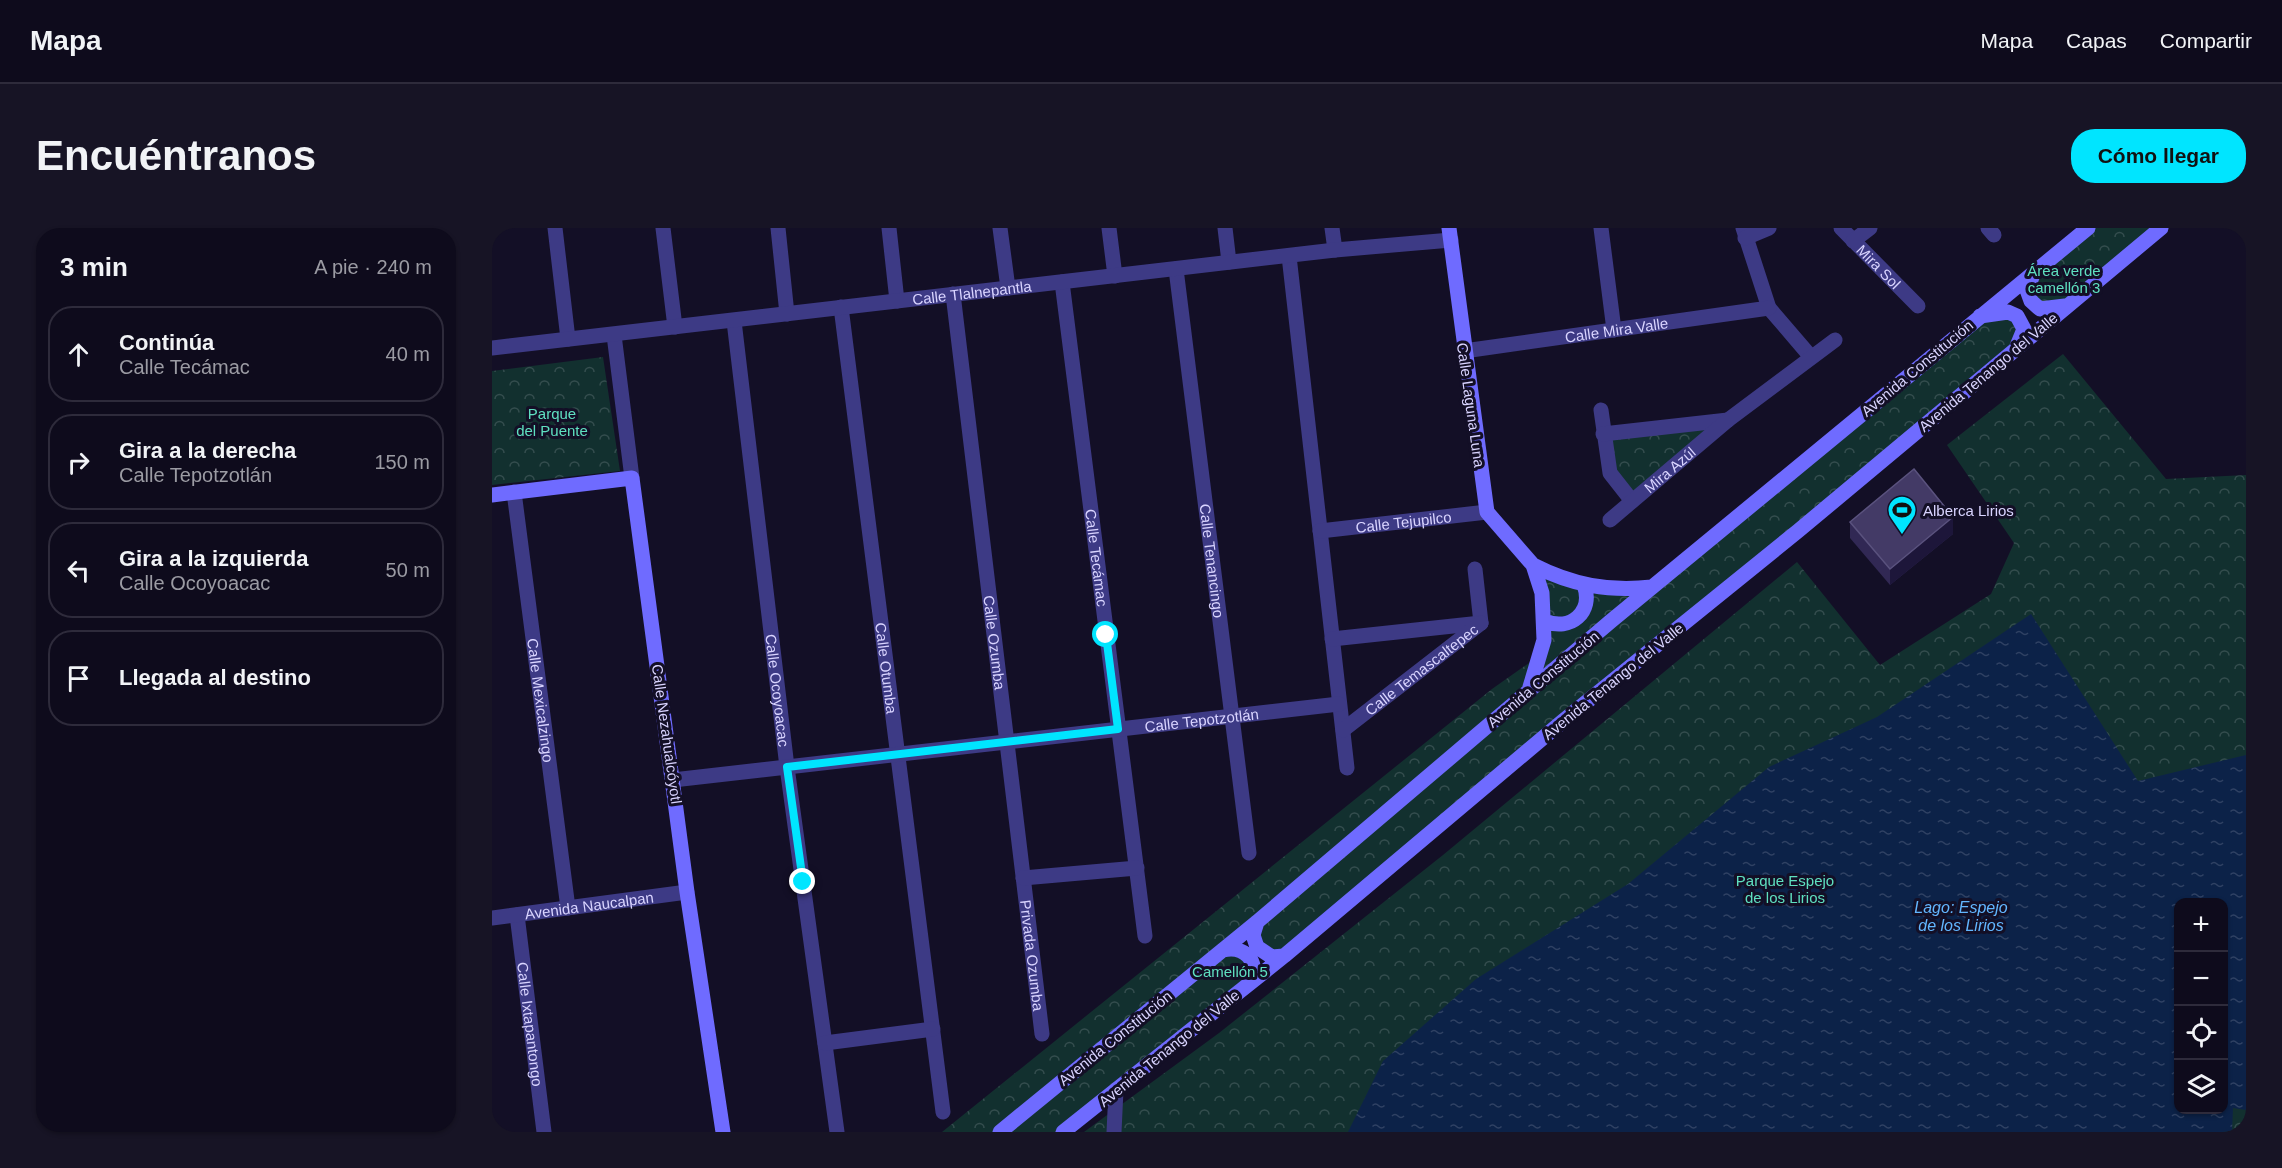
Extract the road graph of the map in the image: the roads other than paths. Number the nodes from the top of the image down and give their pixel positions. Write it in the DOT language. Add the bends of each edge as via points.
graph roads {
  1 [pos="555,228"];
  2 [pos="663,228"];
  3 [pos="778,228"];
  4 [pos="889,228"];
  5 [pos="1000,228"];
  6 [pos="1109,228"];
  7 [pos="1225,228"];
  8 [pos="1332,228"];
  9 [pos="1600,228"];
  10 [pos="1769,228"];
  11 [pos="1841,228"];
  12 [pos="1870,228"];
  13 [pos="2088,228"];
  14 [pos="2161,228"];
  15 [pos="1744,233"];
  16 [pos="1450,234"];
  17 [pos="1853,241"];
  18 [pos="1335,250"];
  19 [pos="1289,256"];
  20 [pos="1229,262"];
  21 [pos="2038,267"];
  22 [pos="1176,269"];
  23 [pos="1115,276"];
  24 [pos="1062,282"];
  25 [pos="1008,288"];
  26 [pos="953,294"];
  27 [pos="897,301"];
  28 [pos="1918,306"];
  29 [pos="2067,306"];
  30 [pos="841,308"];
  31 [pos="1769,308"];
  32 [pos="787,314"];
  33 [pos="1979,317"];
  34 [pos="734,321"];
  35 [pos="675,327"];
  36 [pos="1614,330"];
  37 [pos="614,335"];
  38 [pos="568,339"];
  39 [pos="1835,340"];
  40 [pos="492,348"];
  41 [pos="1464,351"];
  42 [pos="2012,353"];
  43 [pos="1811,357"];
  44 [pos="1601,410"];
  45 [pos="1728,420"];
  46 [pos="1603,434"];
  47 [pos="632,478"];
  48 [pos="514,492"];
  49 [pos="492,495"];
  50 [pos="1632,501"];
  51 [pos="1487,512"];
  52 [pos="1610,520"];
  53 [pos="1320,531"];
  54 [pos="1533,565"];
  55 [pos="1475,570"];
  56 [pos="1584,585"];
  57 [pos="1652,587"];
  58 [pos="1545,621"];
  59 [pos="1481,623"];
  60 [pos="1332,639"];
  61 [pos="1528,691"];
  62 [pos="1339,704"];
  63 [pos="1231,716"];
  64 [pos="1118,729"];
  65 [pos="1343,730"];
  66 [pos="1006,742"];
  67 [pos="896,754"];
  68 [pos="787,767"];
  69 [pos="1347,768"];
  70 [pos="673,780"];
  71 [pos="1248,853"];
  72 [pos="1137,868"];
  73 [pos="1023,878"];
  74 [pos="687,892"];
  75 [pos="568,908"];
  76 [pos="517,915"];
  77 [pos="492,918"];
  78 [pos="1257,922"];
  79 [pos="1145,936"];
  80 [pos="1223,950"];
  81 [pos="1284,956"];
  82 [pos="1251,982"];
  83 [pos="933,1029"];
  84 [pos="1042,1034"];
  85 [pos="825,1043"];
  86 [pos="1116,1090"];
  87 [pos="943,1112"];
  88 [pos="544,1132"];
  89 [pos="723,1132"];
  90 [pos="837,1132"];
  91 [pos="1000,1132"];
  92 [pos="1063,1132"];
  93 [pos="1114,1132"];
  1 -- 38 [label="street"];
  2 -- 35 [label="street"];
  3 -- 32 [label="street"];
  4 -- 27 [label="street"];
  5 -- 25 [label="street"];
  6 -- 23 [label="street"];
  7 -- 20 [label="street"];
  8 -- 18 [label="street"];
  9 -- 36 [label="street"];
  10 -- 15 [label="street"];
  11 -- 17 [label="street, Mira Sol"];
  12 -- 17 [label="street"];
  13 -- 21 [label="main road, Avenida Constitución"];
  14 -- 29 [label="main road, Avenida Tenango del Valle"];
  15 -- 31 [label="street"];
  16 -- 18 [label="street, Calle Tlalnepantla"];
  16 -- 41 [label="main road, Calle Laguna Luna"];
  17 -- 28 [label="street, Mira Sol"];
  18 -- 19 [label="street, Calle Tlalnepantla"];
  19 -- 20 [label="street, Calle Tlalnepantla"];
  19 -- 53 [label="street, Calle Temascaltepec"];
  20 -- 22 [label="street, Calle Tlalnepantla"];
  21 -- 29 [label="main road" via="2027,290 2031,301 2040,309"];
  21 -- 33 [label="main road, Avenida Constitución"];
  22 -- 23 [label="street, Calle Tlalnepantla"];
  22 -- 63 [label="street, Calle Tenancingo"];
  23 -- 24 [label="street, Calle Tlalnepantla"];
  24 -- 25 [label="street, Calle Tlalnepantla"];
  24 -- 64 [label="street, Calle Tecámac"];
  25 -- 26 [label="street, Calle Tlalnepantla"];
  26 -- 27 [label="street, Calle Tlalnepantla"];
  26 -- 66 [label="street, Calle Ozumba"];
  27 -- 30 [label="street, Calle Tlalnepantla"];
  29 -- 42 [label="main road, Avenida Tenango del Valle"];
  30 -- 32 [label="street, Calle Tlalnepantla"];
  30 -- 67 [label="street, Calle Otumba"];
  31 -- 36 [label="street, Calle Mira Valle"];
  31 -- 43 [label="street"];
  32 -- 34 [label="street, Calle Tlalnepantla"];
  33 -- 42 [label="main road" via="2008,312 2018,316 2024,329"];
  33 -- 57 [label="main road, Avenida Constitución"];
  34 -- 35 [label="street, Calle Tlalnepantla"];
  34 -- 68 [label="street, Calle Ocoyoacac"];
  35 -- 37 [label="street, Calle Tlalnepantla"];
  36 -- 41 [label="street, Calle Mira Valle"];
  37 -- 38 [label="street, Calle Tlalnepantla"];
  37 -- 47 [label="street, Calle Nezahualcóyotl"];
  38 -- 40 [label="street, Calle Tlalnepantla"];
  39 -- 43 [label="street, Mira Azúl"];
  41 -- 51 [label="main road, Calle Laguna Luna"];
  42 -- 81 [label="main road, Avenida Tenango del Valle" via="1563,721"];
  43 -- 45 [label="street, Mira Azúl"];
  44 -- 46 [label="street"];
  45 -- 46 [label="street, Mira Azúl"];
  45 -- 50 [label="street, Mira Azúl"];
  46 -- 50 [label="street" via="1610,473"];
  47 -- 48 [label="main road"];
  47 -- 70 [label="main road, Calle Nezahualcóyotl"];
  48 -- 49 [label="main road"];
  48 -- 75 [label="street, Calle Mexicalzingo"];
  50 -- 52 [label="street, Mira Azúl"];
  51 -- 53 [label="street, Calle Tejupilco"];
  51 -- 54 [label="main road"];
  53 -- 60 [label="street, Calle Temascaltepec"];
  54 -- 56 [label="main road"];
  54 -- 58 [label="main road"];
  55 -- 59 [label="street"];
  56 -- 57 [label="main road" via="1618,590"];
  56 -- 58 [label="main road" via="1587,599 1578,618 1566,625"];
  57 -- 61 [label="main road, Avenida Constitución"];
  58 -- 61 [label="main road" via="1540,657"];
  59 -- 60 [label="street, Calle Temascaltepec"];
  59 -- 65 [label="street, Calle Temascaltepec"];
  60 -- 62 [label="street, Calle Temascaltepec"];
  61 -- 78 [label="main road, Avenida Constitución"];
  62 -- 63 [label="street, Calle Tepotzotlán"];
  62 -- 65 [label="street, Calle Temascaltepec"];
  63 -- 64 [label="street, Calle Tepotzotlán"];
  63 -- 71 [label="street, Calle Tenancingo"];
  64 -- 66 [label="street, Calle Tepotzotlán"];
  64 -- 72 [label="street, Calle Tecámac"];
  65 -- 69 [label="street"];
  66 -- 67 [label="street, Calle Tepotzotlán"];
  66 -- 73 [label="street, Calle Ozumba"];
  67 -- 68 [label="street, Calle Tepotzotlán"];
  67 -- 83 [label="street, Calle Otumba"];
  68 -- 70 [label="street, Calle Tepotzotlán"];
  68 -- 85 [label="street, Calle Ocoyoacac"];
  70 -- 74 [label="main road, Calle Nezahualcóyotl"];
  72 -- 73 [label="street"];
  72 -- 79 [label="street, Calle Tecámac"];
  73 -- 84 [label="street, Privada Ozumba"];
  74 -- 75 [label="street, Avenida Naucalpan"];
  74 -- 89 [label="main road, Calle Nezahualcóyotl"];
  75 -- 76 [label="street, Avenida Naucalpan"];
  76 -- 77 [label="street, Avenida Naucalpan"];
  76 -- 88 [label="street, Calle Ixtapantongo"];
  78 -- 80 [label="main road, Avenida Constitución"];
  78 -- 81 [label="main road" via="1253,934 1257,947 1272,957"];
  80 -- 82 [label="main road" via="1237,948 1248,955 1254,971"];
  80 -- 91 [label="main road, Avenida Constitución"];
  81 -- 82 [label="main road, Avenida Tenango del Valle"];
  82 -- 86 [label="main road, Avenida Tenango del Valle"];
  83 -- 85 [label="street"];
  83 -- 87 [label="street, Calle Otumba"];
  85 -- 90 [label="street, Calle Ocoyoacac"];
  86 -- 92 [label="main road, Avenida Tenango del Valle"];
  86 -- 93 [label="street"];
}
